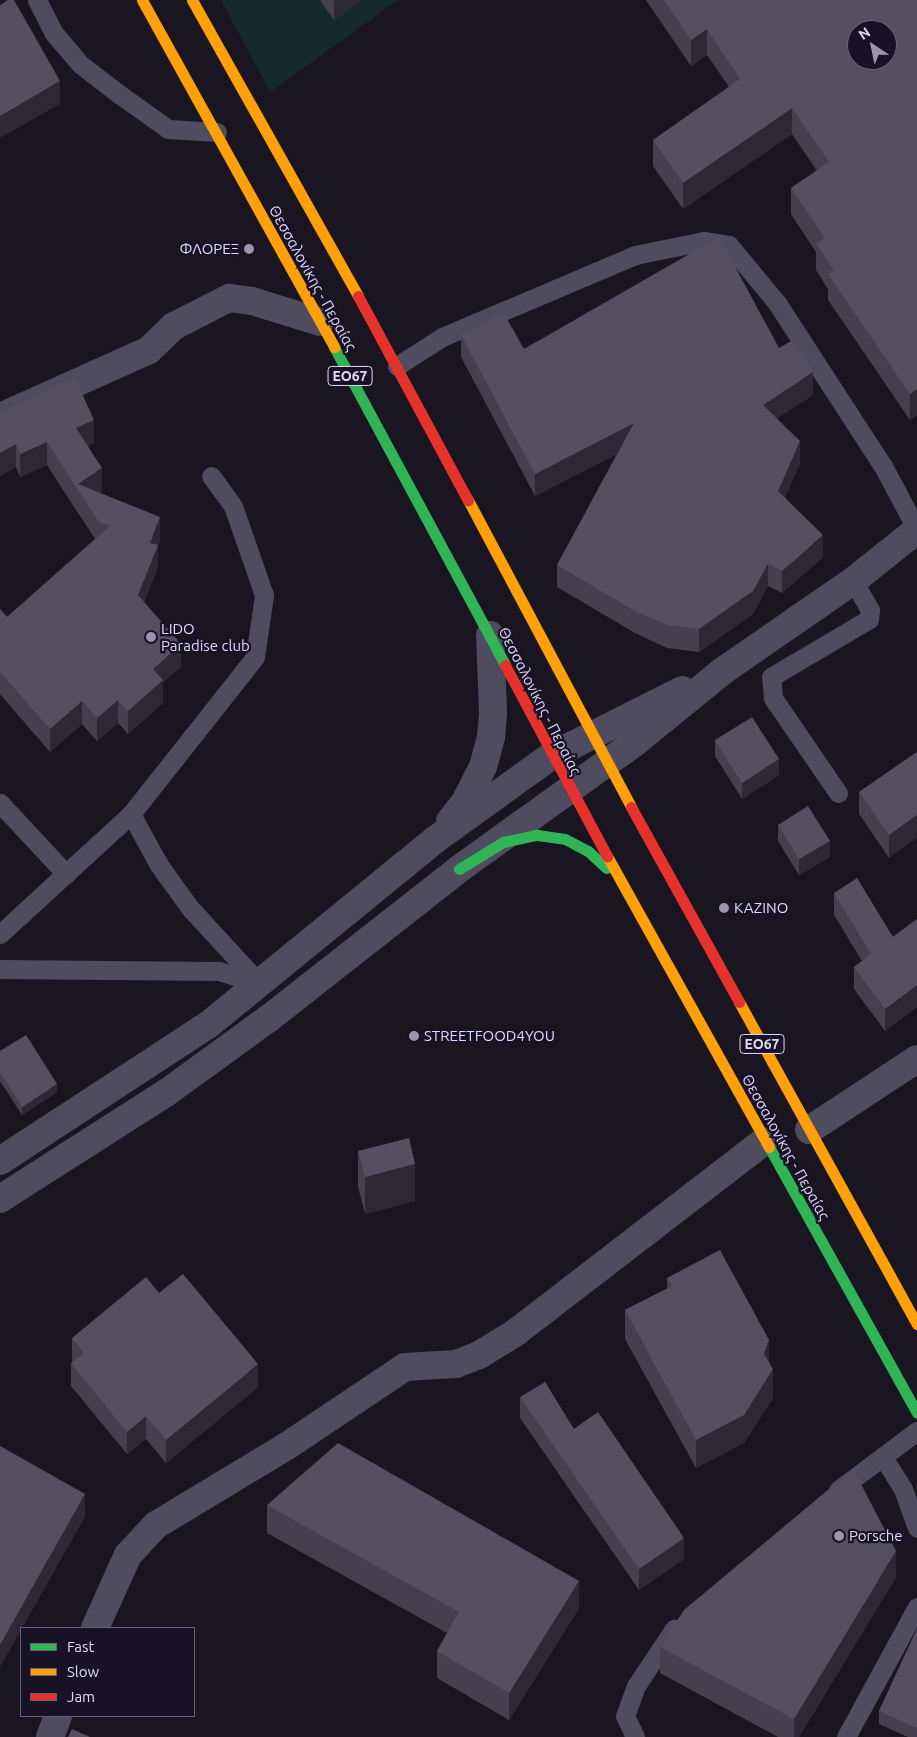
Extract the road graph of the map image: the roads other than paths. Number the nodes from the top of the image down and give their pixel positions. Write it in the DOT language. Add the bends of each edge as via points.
graph roads {
  1 [pos="38,0"];
  2 [pos="142,0"];
  3 [pos="192,0"];
  4 [pos="217,132"];
  5 [pos="320,322"];
  6 [pos="397,366"];
  7 [pos="0,417"];
  8 [pos="211,476"];
  9 [pos="917,530"];
  10 [pos="853,582"];
  11 [pos="490,636"];
  12 [pos="724,670"];
  13 [pos="591,735"];
  14 [pos="550,756"];
  15 [pos="608,762"];
  16 [pos="569,790"];
  17 [pos="838,793"];
  18 [pos="0,803"];
  19 [pos="131,814"];
  20 [pos="436,839"];
  21 [pos="459,870"];
  22 [pos="66,874"];
  23 [pos="618,879"];
  24 [pos="0,934"];
  25 [pos="0,969"];
  26 [pos="260,984"];
  27 [pos="917,1059"];
  28 [pos="809,1130"];
  29 [pos="764,1140"];
  30 [pos="0,1161"];
  31 [pos="0,1200"];
  32 [pos="917,1324"];
  33 [pos="917,1413"];
  34 [pos="917,1432"];
  35 [pos="883,1457"];
  36 [pos="822,1502"];
  37 [pos="917,1528"];
  38 [pos="917,1607"];
  39 [pos="689,1612"];
  40 [pos="95,1627"];
  41 [pos="58,1717"];
  42 [pos="50,1737"];
  43 [pos="635,1737"];
  44 [pos="846,1737"];
  1 -- 4 [label="lane" via="53,32 80,64 119,94 168,129"];
  2 -- 4 [label="main road, Θεσσαλονίκης - Περαίας / ΕΟ67"];
  3 -- 6 [label="main road, Θεσσαλονίκης - Περαίας / ΕΟ67"];
  4 -- 5 [label="main road, Θεσσαλονίκης - Περαίας / ΕΟ67"];
  5 -- 7 [label="street" via="229,298 174,326 150,350"];
  5 -- 11 [label="main road, Θεσσαλονίκης - Περαίας / ΕΟ67"];
  6 -- 9 [label="lane" via="442,337 635,255 704,241 729,245 776,303 883,466"];
  6 -- 13 [label="main road, Θεσσαλονίκης - Περαίας / ΕΟ67"];
  8 -- 19 [label="lane" via="233,506 264,595 255,657"];
  9 -- 10 [label="street"];
  10 -- 12 [label="street"];
  10 -- 17 [label="lane" via="870,610 869,619 771,677 772,698"];
  11 -- 14 [label="main road, Θεσσαλονίκης - Περαίας / ΕΟ67"];
  11 -- 20 [label="street" via="493,712 483,767 465,802"];
  12 -- 13 [label="street"];
  12 -- 15 [label="street"];
  13 -- 14 [label="street"];
  13 -- 15 [label="main road, Θεσσαλονίκης - Περαίας / ΕΟ67"];
  14 -- 16 [label="main road, Θεσσαλονίκης - Περαίας / ΕΟ67"];
  14 -- 20 [label="street"];
  15 -- 16 [label="street"];
  15 -- 28 [label="main road, Θεσσαλονίκης - Περαίας / ΕΟ67"];
  16 -- 21 [label="street"];
  16 -- 23 [label="main road, Θεσσαλονίκης - Περαίας / ΕΟ67"];
  18 -- 22 [label="lane"];
  19 -- 22 [label="lane"];
  19 -- 26 [label="lane" via="159,865 190,908"];
  20 -- 26 [label="street"];
  21 -- 23 [label="main road" via="503,842 537,835 565,838 588,851"];
  21 -- 31 [label="street" via="268,1019 166,1093"];
  22 -- 24 [label="lane"];
  23 -- 29 [label="main road, Θεσσαλονίκης - Περαίας / ΕΟ67"];
  25 -- 26 [label="lane" via="219,970"];
  26 -- 30 [label="street" via="208,1025"];
  27 -- 28 [label="street"];
  28 -- 32 [label="main road, Θεσσαλονίκης - Περαίας / ΕΟ67"];
  29 -- 33 [label="main road, Θεσσαλονίκης - Περαίας / ΕΟ67"];
  29 -- 40 [label="street" via="494,1346 456,1364 405,1367 287,1446 156,1525 128,1555"];
  34 -- 35 [label="lane"];
  35 -- 36 [label="lane"];
  35 -- 37 [label="lane" via="903,1489"];
  38 -- 44 [label="lane"];
  39 -- 43 [label="lane" via="650,1662 636,1686 625,1716"];
  41 -- 42 [label="street"];
}
